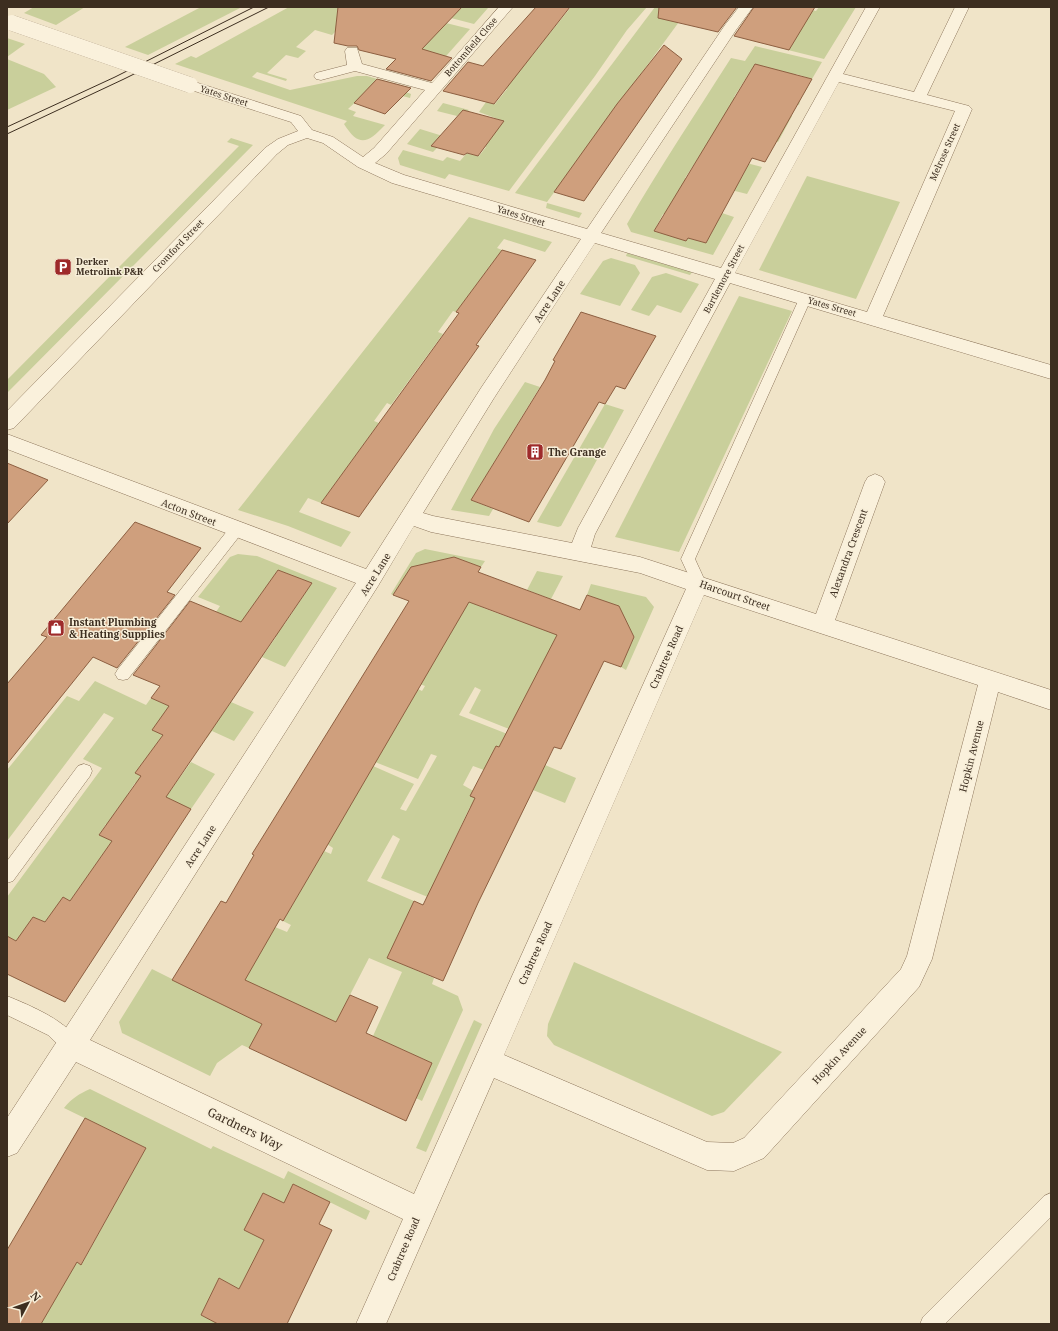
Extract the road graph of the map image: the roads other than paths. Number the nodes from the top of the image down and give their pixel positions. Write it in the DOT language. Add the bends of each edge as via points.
graph roads {
  1 [pos="506,7"];
  2 [pos="746,7"];
  3 [pos="873,7"];
  4 [pos="962,7"];
  5 [pos="9,23"];
  6 [pos="352,51"];
  7 [pos="355,67"];
  8 [pos="321,76"];
  9 [pos="834,76"];
  10 [pos="435,88"];
  11 [pos="919,97"];
  12 [pos="307,133"];
  13 [pos="364,164"];
  14 [pos="591,236"];
  15 [pos="726,276"];
  16 [pos="805,299"];
  17 [pos="873,319"];
  18 [pos="1051,372"];
  19 [pos="7,423"];
  20 [pos="7,440"];
  21 [pos="875,482"];
  22 [pos="412,516"];
  23 [pos="236,530"];
  24 [pos="579,553"];
  25 [pos="371,580"];
  26 [pos="699,583"];
  27 [pos="822,625"];
  28 [pos="124,674"];
  29 [pos="990,680"];
  30 [pos="1051,699"];
  31 [pos="84,771"];
  32 [pos="7,875"];
  33 [pos="7,1005"];
  34 [pos="71,1045"];
  35 [pos="487,1061"];
  36 [pos="7,1143"];
  37 [pos="1051,1203"];
  38 [pos="420,1212"];
  39 [pos="371,1324"];
  40 [pos="930,1324"];
  1 -- 10 [label="street, Bottomfield Close"];
  2 -- 14 [label="street, Acre Lane"];
  3 -- 9 [label="street, Bartlemore Street"];
  4 -- 11 [label="street"];
  5 -- 12 [label="street, Yates Street, bridge" via="296,120"];
  6 -- 7 [label="street"];
  7 -- 8 [label="street"];
  7 -- 10 [label="street"];
  9 -- 11 [label="street, Melrose Street"];
  9 -- 15 [label="street, Bartlemore Street"];
  10 -- 13 [label="street, Bottomfield Close" via="380,151"];
  11 -- 17 [label="street, Melrose Street" via="964,109"];
  12 -- 13 [label="street, Yates Street" via="328,140"];
  12 -- 19 [label="street, Cromford Street" via="283,142 270,151"];
  13 -- 14 [label="street, Yates Street" via="398,179"];
  14 -- 15 [label="street, Yates Street"];
  14 -- 22 [label="street, Acre Lane"];
  15 -- 16 [label="street, Yates Street"];
  15 -- 24 [label="street, Bartlemore Street" via="585,534"];
  16 -- 17 [label="street, Yates Street"];
  16 -- 26 [label="lane" via="688,559"];
  17 -- 18 [label="street, Yates Street"];
  20 -- 23 [label="street, Acton Street"];
  21 -- 27 [label="street, Alexandra Crescent"];
  22 -- 24 [label="street, Harcourt Street" via="431,524"];
  22 -- 25 [label="street, Acre Lane"];
  23 -- 25 [label="street, Acton Street"];
  23 -- 28 [label="lane"];
  24 -- 26 [label="street, Harcourt Street" via="640,565"];
  25 -- 34 [label="street, Acre Lane"];
  26 -- 27 [label="street, Harcourt Street"];
  26 -- 35 [label="street, Crabtree Road"];
  27 -- 29 [label="street, Harcourt Street"];
  29 -- 30 [label="street, Harcourt Street"];
  29 -- 35 [label="street, Hopkin Avenue" via="919,959 910,978 754,1148 734,1157 707,1156"];
  31 -- 32 [label="lane"];
  33 -- 34 [label="lane" via="54,1029"];
  34 -- 36 [label="street, Acre Lane"];
  34 -- 38 [label="street, Gardners Way"];
  35 -- 38 [label="street, Crabtree Road"];
  37 -- 40 [label="lane"];
  38 -- 39 [label="street, Crabtree Road"];
}
